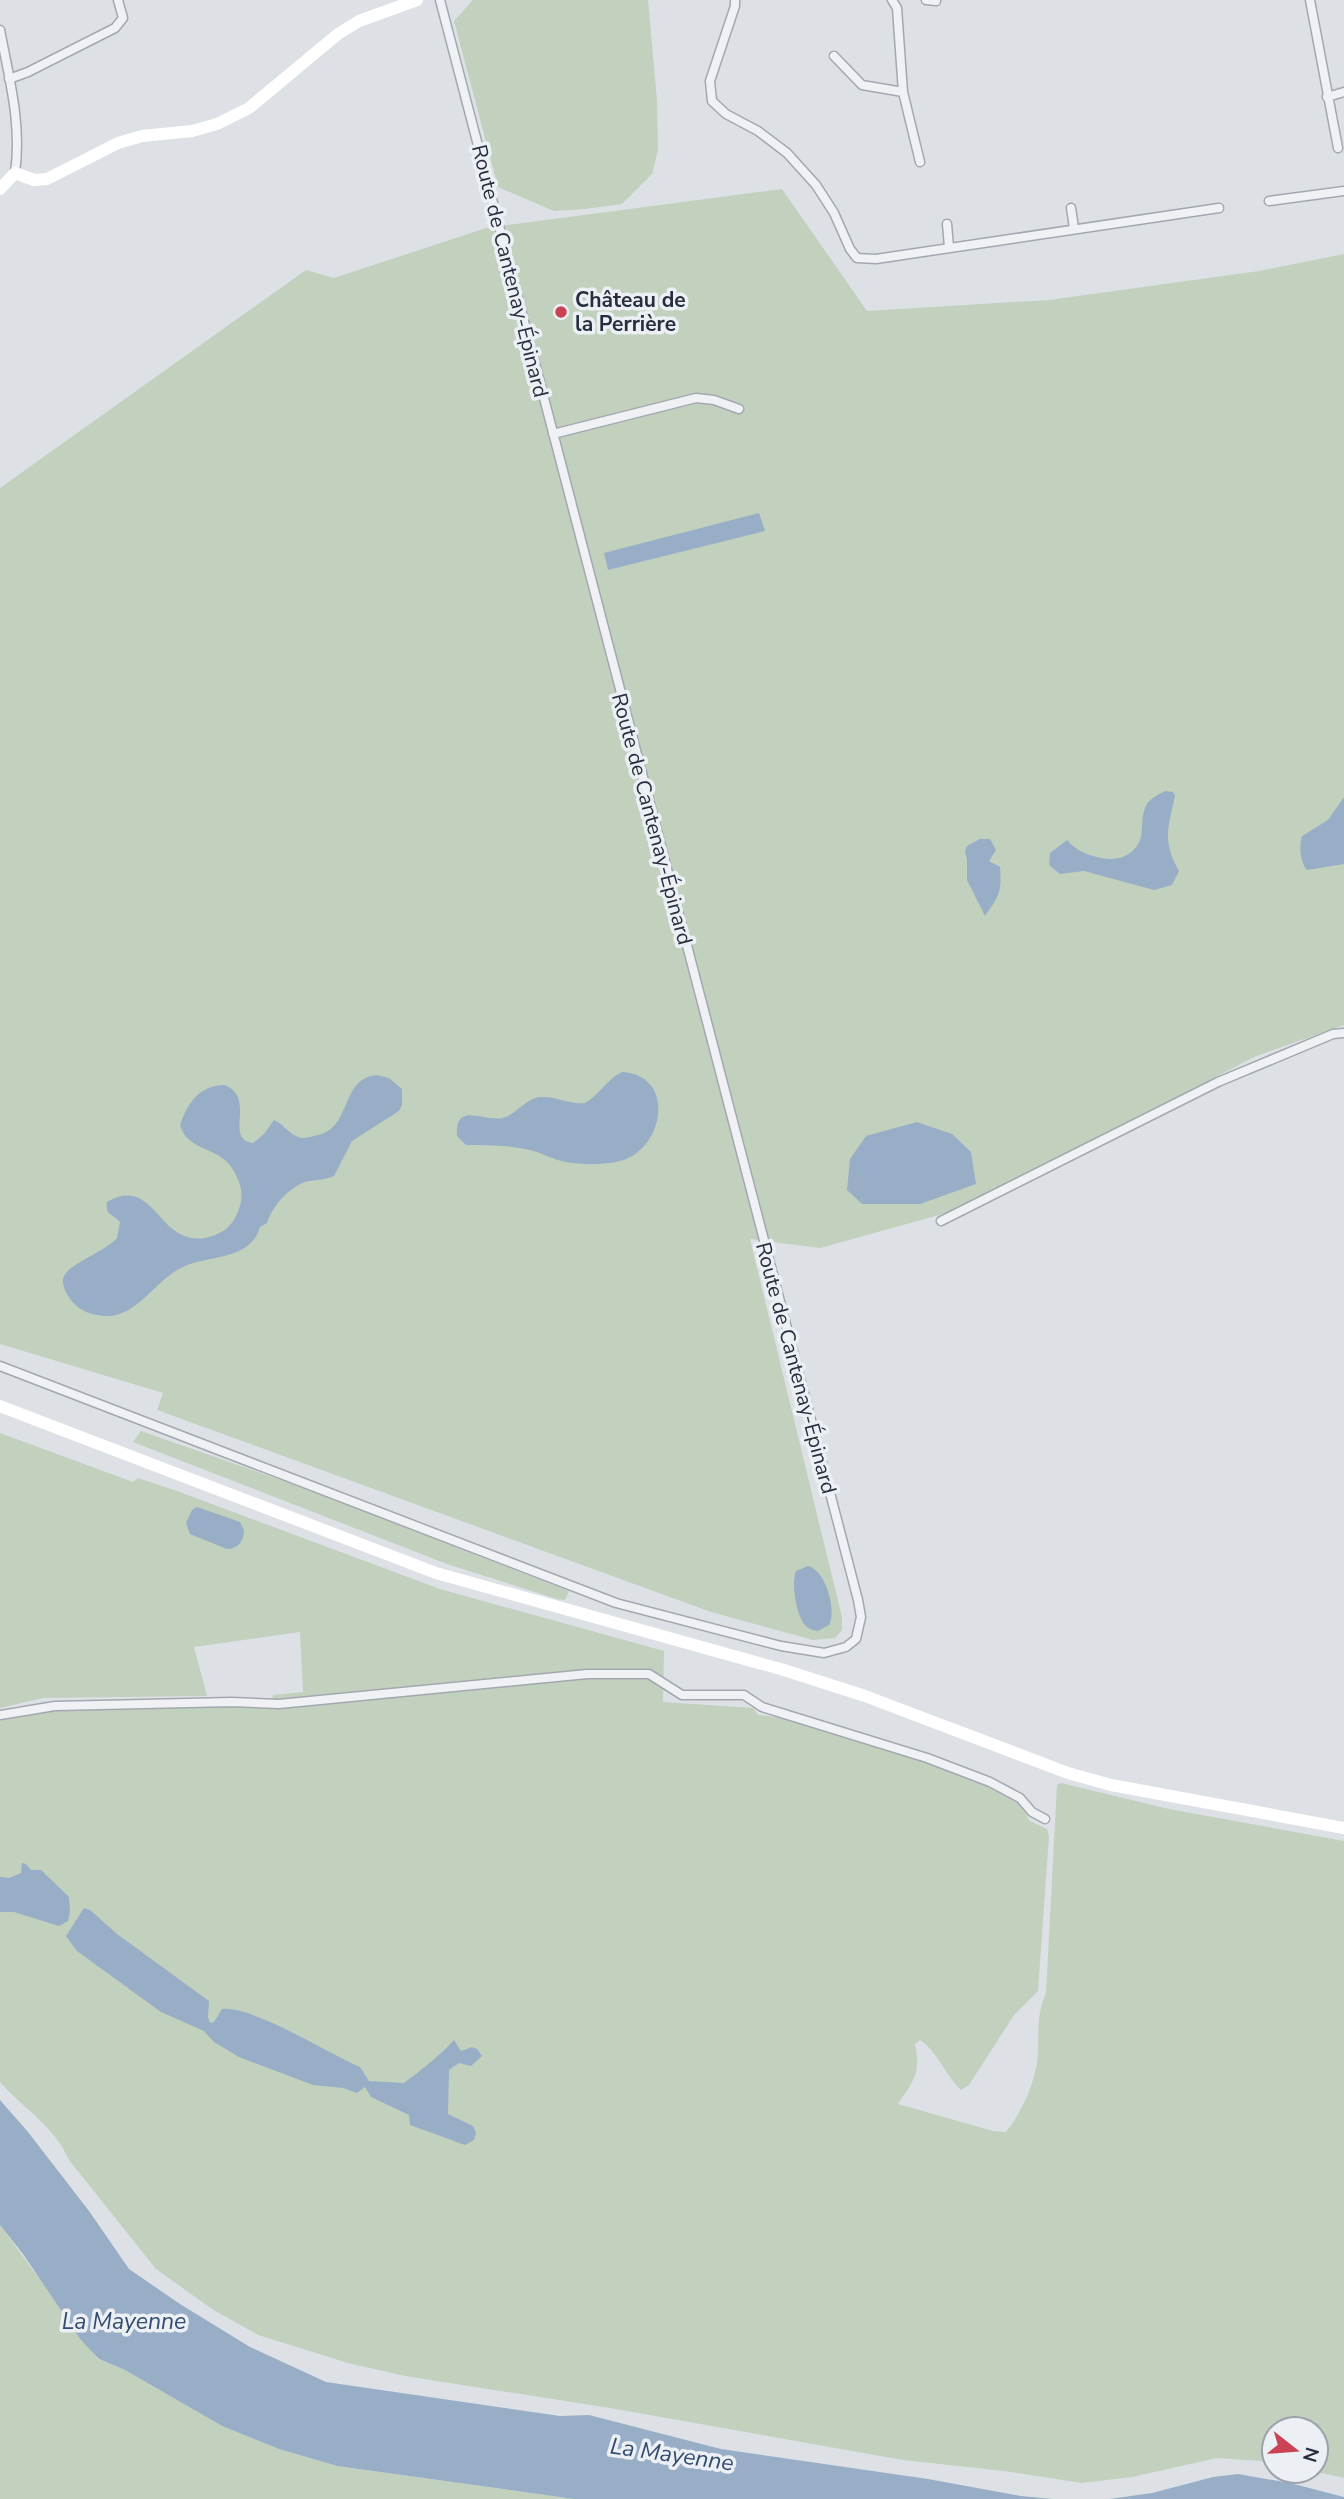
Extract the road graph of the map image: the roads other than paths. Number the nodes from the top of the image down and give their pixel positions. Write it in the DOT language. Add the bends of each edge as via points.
graph roads {
  1 [pos="118,0"];
  2 [pos="416,0"];
  3 [pos="440,0"];
  4 [pos="734,0"];
  5 [pos="892,0"];
  6 [pos="926,0"];
  7 [pos="1310,0"];
  8 [pos="936,1"];
  9 [pos="0,30"];
  10 [pos="834,56"];
  11 [pos="9,79"];
  12 [pos="903,92"];
  13 [pos="1344,92"];
  14 [pos="1327,97"];
  15 [pos="1338,148"];
  16 [pos="920,162"];
  17 [pos="15,173"];
  18 [pos="0,189"];
  19 [pos="1344,191"];
  20 [pos="1269,201"];
  21 [pos="1071,208"];
  22 [pos="1219,208"];
  23 [pos="947,224"];
  24 [pos="1074,228"];
  25 [pos="949,247"];
  26 [pos="739,409"];
  27 [pos="553,434"];
  28 [pos="1344,1033"];
  29 [pos="941,1221"];
  30 [pos="0,1366"];
  31 [pos="0,1406"];
  32 [pos="0,1716"];
  33 [pos="1045,1819"];
  34 [pos="1344,1828"];
  1 -- 11 [label="street" via="123,18 115,28"];
  2 -- 17 [label="main road" via="359,21 338,34 249,108 217,124 118,142 47,179"];
  3 -- 27 [label="street, Route de Cantenay-Épinard"];
  4 -- 25 [label="street" via="710,81 712,101 787,153 816,185 857,258"];
  5 -- 12 [label="street" via="897,8"];
  6 -- 8 [label="street"];
  7 -- 14 [label="street"];
  9 -- 11 [label="street"];
  10 -- 12 [label="street" via="863,85"];
  11 -- 17 [label="street" via="18,129"];
  12 -- 16 [label="street"];
  13 -- 14 [label="street"];
  14 -- 15 [label="street"];
  17 -- 18 [label="main road"];
  19 -- 20 [label="street"];
  21 -- 24 [label="street"];
  22 -- 24 [label="street"];
  23 -- 25 [label="street"];
  24 -- 25 [label="street"];
  26 -- 27 [label="street" via="696,398"];
  27 -- 30 [label="street, Route de Cantenay-Épinard" via="858,1600 861,1617 856,1639 824,1653 617,1603"];
  28 -- 29 [label="street" via="1218,1082"];
  31 -- 34 [label="main road" via="436,1573 784,1670 1068,1773"];
  32 -- 33 [label="street" via="55,1706 279,1704 587,1674 649,1675 682,1695 744,1695 762,1707 927,1758 990,1782"];
}
